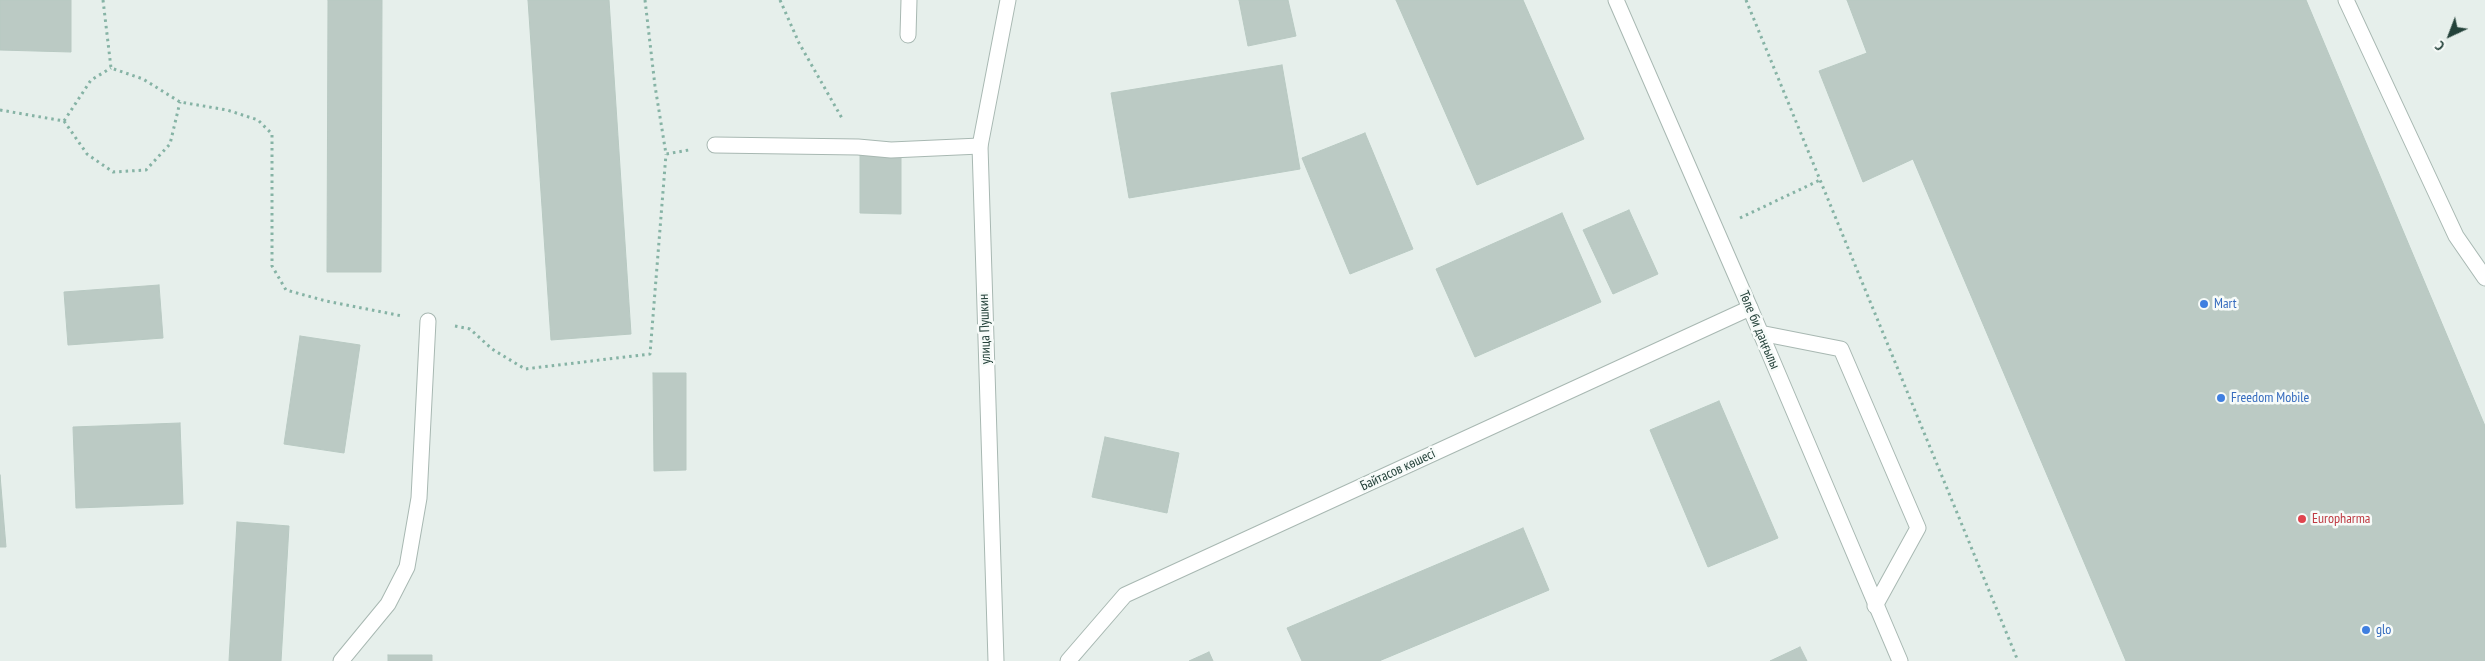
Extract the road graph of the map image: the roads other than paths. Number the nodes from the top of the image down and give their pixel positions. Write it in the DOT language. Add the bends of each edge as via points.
graph roads {
  1 [pos="909,0"];
  2 [pos="1008,0"];
  3 [pos="1616,0"];
  4 [pos="2346,0"];
  5 [pos="908,35"];
  6 [pos="716,145"];
  7 [pos="980,146"];
  8 [pos="2485,278"];
  9 [pos="1750,308"];
  10 [pos="428,321"];
  11 [pos="1760,333"];
  12 [pos="1875,606"];
  13 [pos="341,661"];
  14 [pos="996,661"];
  15 [pos="1068,661"];
  16 [pos="1900,661"];
  1 -- 5 [label="street"];
  2 -- 7 [label="street, улица Пушкин"];
  3 -- 9 [label="street, Төле би даңғылы"];
  4 -- 8 [label="street" via="2456,236"];
  6 -- 7 [label="street" via="891,150"];
  7 -- 14 [label="street, улица Пушкин"];
  9 -- 11 [label="street, Төле би даңғылы"];
  9 -- 15 [label="street, Байтасов көшесі" via="1126,595"];
  10 -- 13 [label="street" via="419,498 406,567 388,604"];
  11 -- 12 [label="street, Төле би даңғылы"];
  11 -- 12 [label="street" via="1841,349 1918,528"];
  12 -- 16 [label="street, Төле би даңғылы"];
}
